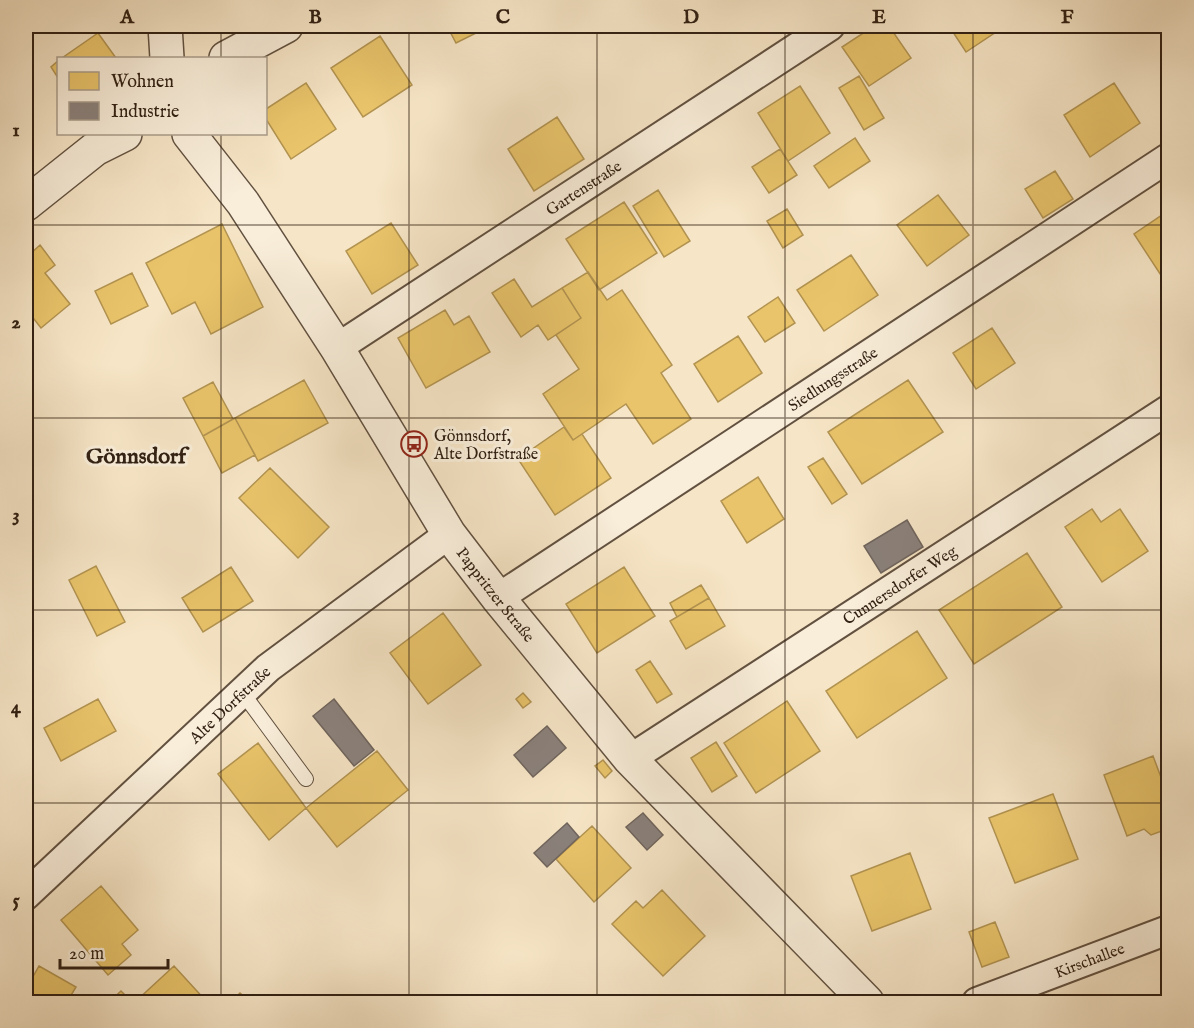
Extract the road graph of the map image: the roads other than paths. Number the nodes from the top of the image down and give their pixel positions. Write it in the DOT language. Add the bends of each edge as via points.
graph roads {
  1 [pos="165,26"];
  2 [pos="286,26"];
  3 [pos="830,26"];
  4 [pos="167,57"];
  5 [pos="228,57"];
  6 [pos="123,135"];
  7 [pos="190,135"];
  8 [pos="1168,158"];
  9 [pos="26,204"];
  10 [pos="337,348"];
  11 [pos="1168,410"];
  12 [pos="449,534"];
  13 [pos="498,598"];
  14 [pos="242,692"];
  15 [pos="630,759"];
  16 [pos="306,779"];
  17 [pos="26,895"];
  18 [pos="1168,930"];
  19 [pos="867,1002"];
  20 [pos="977,1002"];
  1 -- 4 [label="street"];
  2 -- 5 [label="street"];
  3 -- 10 [label="street, Gartenstraße"];
  6 -- 9 [label="street" via="95,148"];
  7 -- 10 [label="street, Pappritzer Straße" via="243,203"];
  8 -- 13 [label="street, Siedlungsstraße"];
  10 -- 12 [label="street, Pappritzer Straße"];
  11 -- 15 [label="street, Cunnersdorfer Weg"];
  12 -- 13 [label="street, Pappritzer Straße"];
  12 -- 14 [label="street, Alte Dorfstraße" via="268,668"];
  13 -- 15 [label="street, Pappritzer Straße"];
  14 -- 16 [label="lane"];
  14 -- 17 [label="street, Alte Dorfstraße"];
  15 -- 19 [label="street, Pappritzer Straße"];
  18 -- 20 [label="street, Kirschallee"];
}
